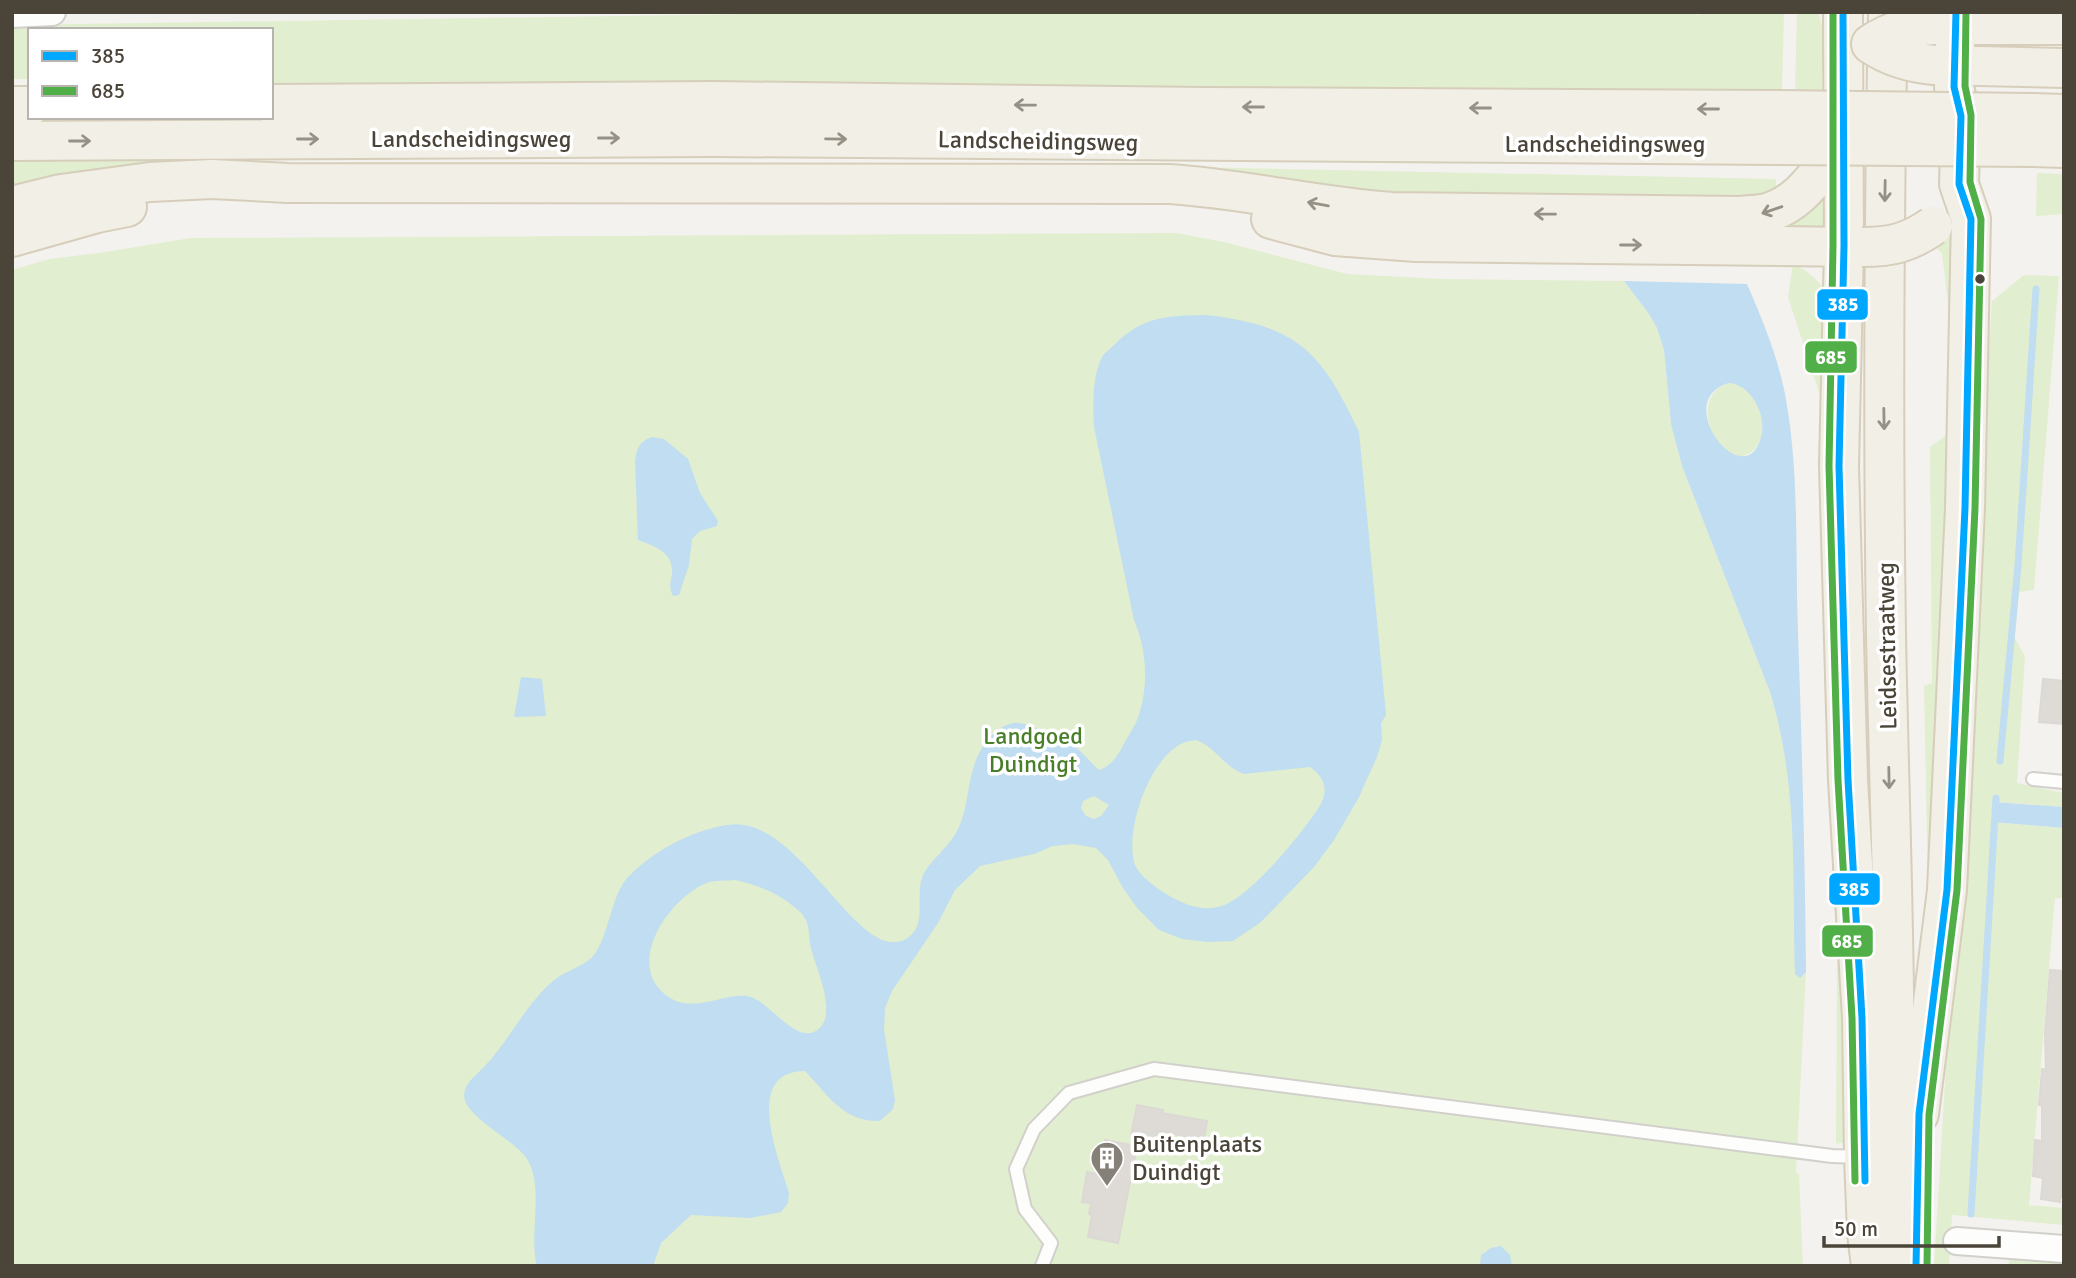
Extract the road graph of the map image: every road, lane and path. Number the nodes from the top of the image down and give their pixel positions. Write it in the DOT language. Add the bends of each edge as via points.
graph roads {
  1 [pos="52,12"];
  2 [pos="12,14"];
  3 [pos="1895,25"];
  4 [pos="2064,25"];
  5 [pos="1945,65"];
  6 [pos="2005,67"];
  7 [pos="2064,68"];
  8 [pos="273,104"];
  9 [pos="1961,116"];
  10 [pos="1776,127"];
  11 [pos="2048,131"];
  12 [pos="12,141"];
  13 [pos="1843,143"];
  14 [pos="288,183"];
  15 [pos="1101,184"];
  16 [pos="1965,202"];
  17 [pos="12,206"];
  18 [pos="12,237"];
  19 [pos="1853,247"];
  20 [pos="1900,685"];
  21 [pos="2033,779"];
  22 [pos="2064,782"];
  23 [pos="1919,1114"];
  24 [pos="1864,1157"];
  25 [pos="1957,1241"];
  26 [pos="2064,1249"];
  27 [pos="1042,1266"];
  28 [pos="1871,1266"];
  29 [pos="1891,1266"];
  30 [pos="1916,1266"];
  1 -- 2 [label="street"];
  3 -- 4 [label="main road"];
  3 -- 5 [label="main road"];
  3 -- 5 [label="main road, bridge" via="1884,53"];
  3 -- 13 [label="main road" via="1843,97"];
  3 -- 20 [label="main road, Leidsestraatweg" via="1910,291 1910,618"];
  5 -- 6 [label="main road"];
  5 -- 9 [label="main road"];
  6 -- 7 [label="main road"];
  6 -- 9 [label="main road"];
  10 -- 8 [label="main road, Landscheidingsweg, one-way" via="1202,107 713,100"];
  9 -- 16 [label="main road"];
  10 -- 11 [label="main road, Landscheidingsweg, bridge"];
  12 -- 10 [label="main road, Landscheidingsweg, one-way"];
  13 -- 15 [label="main road, one-way" via="1795,199 1766,213 1739,216 1392,212 1215,187"];
  13 -- 19 [label="main road"];
  14 -- 15 [label="main road"];
  14 -- 17 [label="main road" via="182,180 89,189"];
  14 -- 18 [label="main road" via="97,213"];
  15 -- 19 [label="main road, one-way" via="1168,193 1335,236 1375,240"];
  16 -- 19 [label="main road, bridge" via="1903,243"];
  16 -- 23 [label="main road" via="1965,520 1947,890"];
  19 -- 24 [label="main road" via="1842,314 1839,466"];
  20 -- 23 [label="main road, Leidsestraatweg"];
  20 -- 29 [label="main road, Leidsestraatweg, one-way"];
  21 -- 22 [label="lane"];
  23 -- 30 [label="main road, Leidsestraatweg"];
  24 -- 27 [label="lane" via="1154,1069 1069,1093 1034,1129 1016,1169 1025,1209 1051,1243"];
  24 -- 28 [label="main road"];
  25 -- 26 [label="street"];
}
